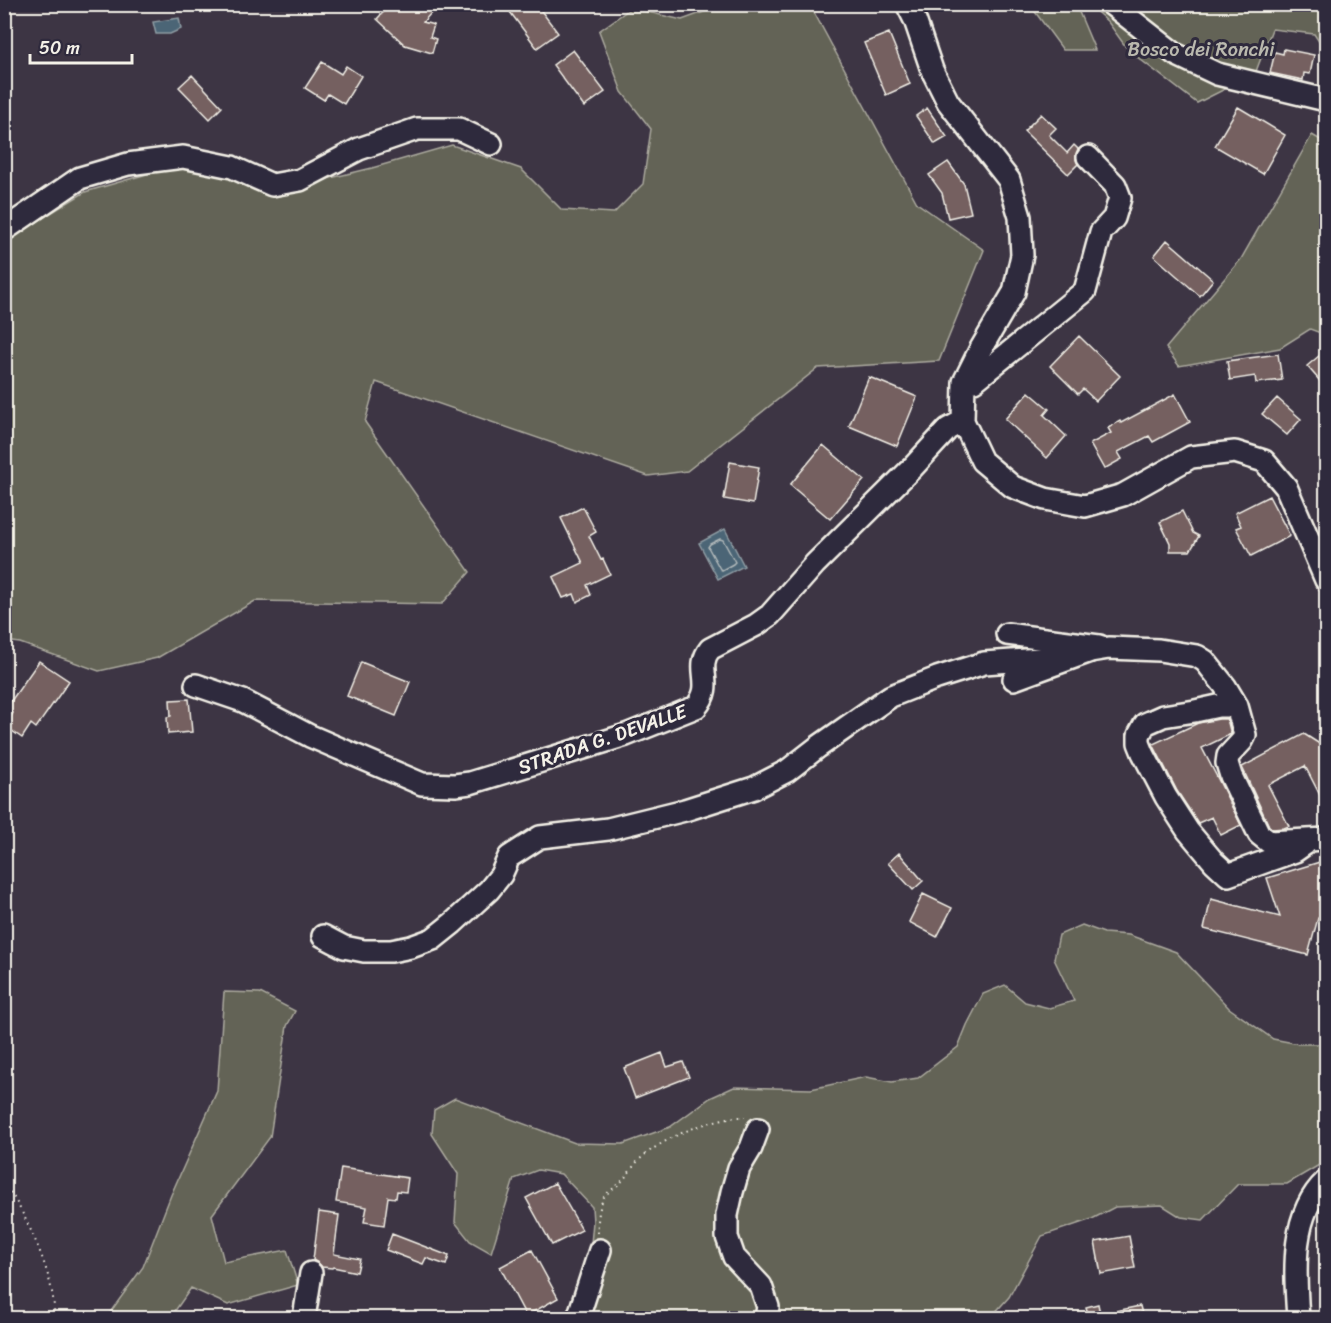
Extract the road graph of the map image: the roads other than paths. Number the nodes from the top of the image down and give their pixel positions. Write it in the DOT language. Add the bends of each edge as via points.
graph roads {
  1 [pos="907,4"];
  2 [pos="1112,4"];
  3 [pos="1326,100"];
  4 [pos="491,144"];
  5 [pos="1088,157"];
  6 [pos="4,230"];
  7 [pos="964,382"];
  8 [pos="963,421"];
  9 [pos="1326,580"];
  10 [pos="1007,634"];
  11 [pos="1109,648"];
  12 [pos="1062,661"];
  13 [pos="1014,679"];
  14 [pos="196,685"];
  15 [pos="1237,706"];
  16 [pos="1320,839"];
  17 [pos="323,936"];
  18 [pos="758,1129"];
  19 [pos="1326,1181"];
  20 [pos="600,1250"];
  21 [pos="311,1273"];
  22 [pos="304,1318"];
  23 [pos="578,1318"];
  24 [pos="766,1318"];
  25 [pos="1299,1318"];
  1 -- 7 [label="street" via="948,102 1009,180 1020,218 1022,255 1014,292"];
  2 -- 3 [label="street" via="1175,54 1217,74"];
  4 -- 6 [label="street" via="459,129 417,129 359,149 300,180 272,185 232,168 183,158 128,164 80,178"];
  5 -- 7 [label="street" via="1115,185 1120,198 1114,218 1101,232 1085,291 974,381"];
  7 -- 8 [label="street"];
  8 -- 9 [label="street" via="982,461 1013,487 1045,499 1085,506 1123,495 1191,457 1235,452 1264,461 1286,487"];
  8 -- 14 [label="street, STRADA G. DEVALLE" via="948,429 770,615 710,649 703,663 705,692 696,707 626,735 470,783 422,784 310,736 243,701"];
  10 -- 11 [label="street"];
  11 -- 12 [label="street"];
  11 -- 15 [label="street" via="1197,656 1225,686"];
  12 -- 13 [label="street"];
  12 -- 17 [label="street" via="984,663 937,678 891,696 787,771 754,788 608,829 540,837 509,857 489,890 433,939 391,951 364,951 344,947"];
  15 -- 16 [label="street" via="1245,735 1227,763 1259,834 1269,842"];
  15 -- 16 [label="street" via="1163,716 1145,724 1139,743 1166,797 1188,831 1228,875"];
  18 -- 24 [label="street" via="739,1168 727,1215 727,1237 734,1257 761,1286 768,1307"];
  19 -- 25 [label="street" via="1308,1203 1299,1232"];
  20 -- 23 [label="street"];
  21 -- 22 [label="street"];
}
